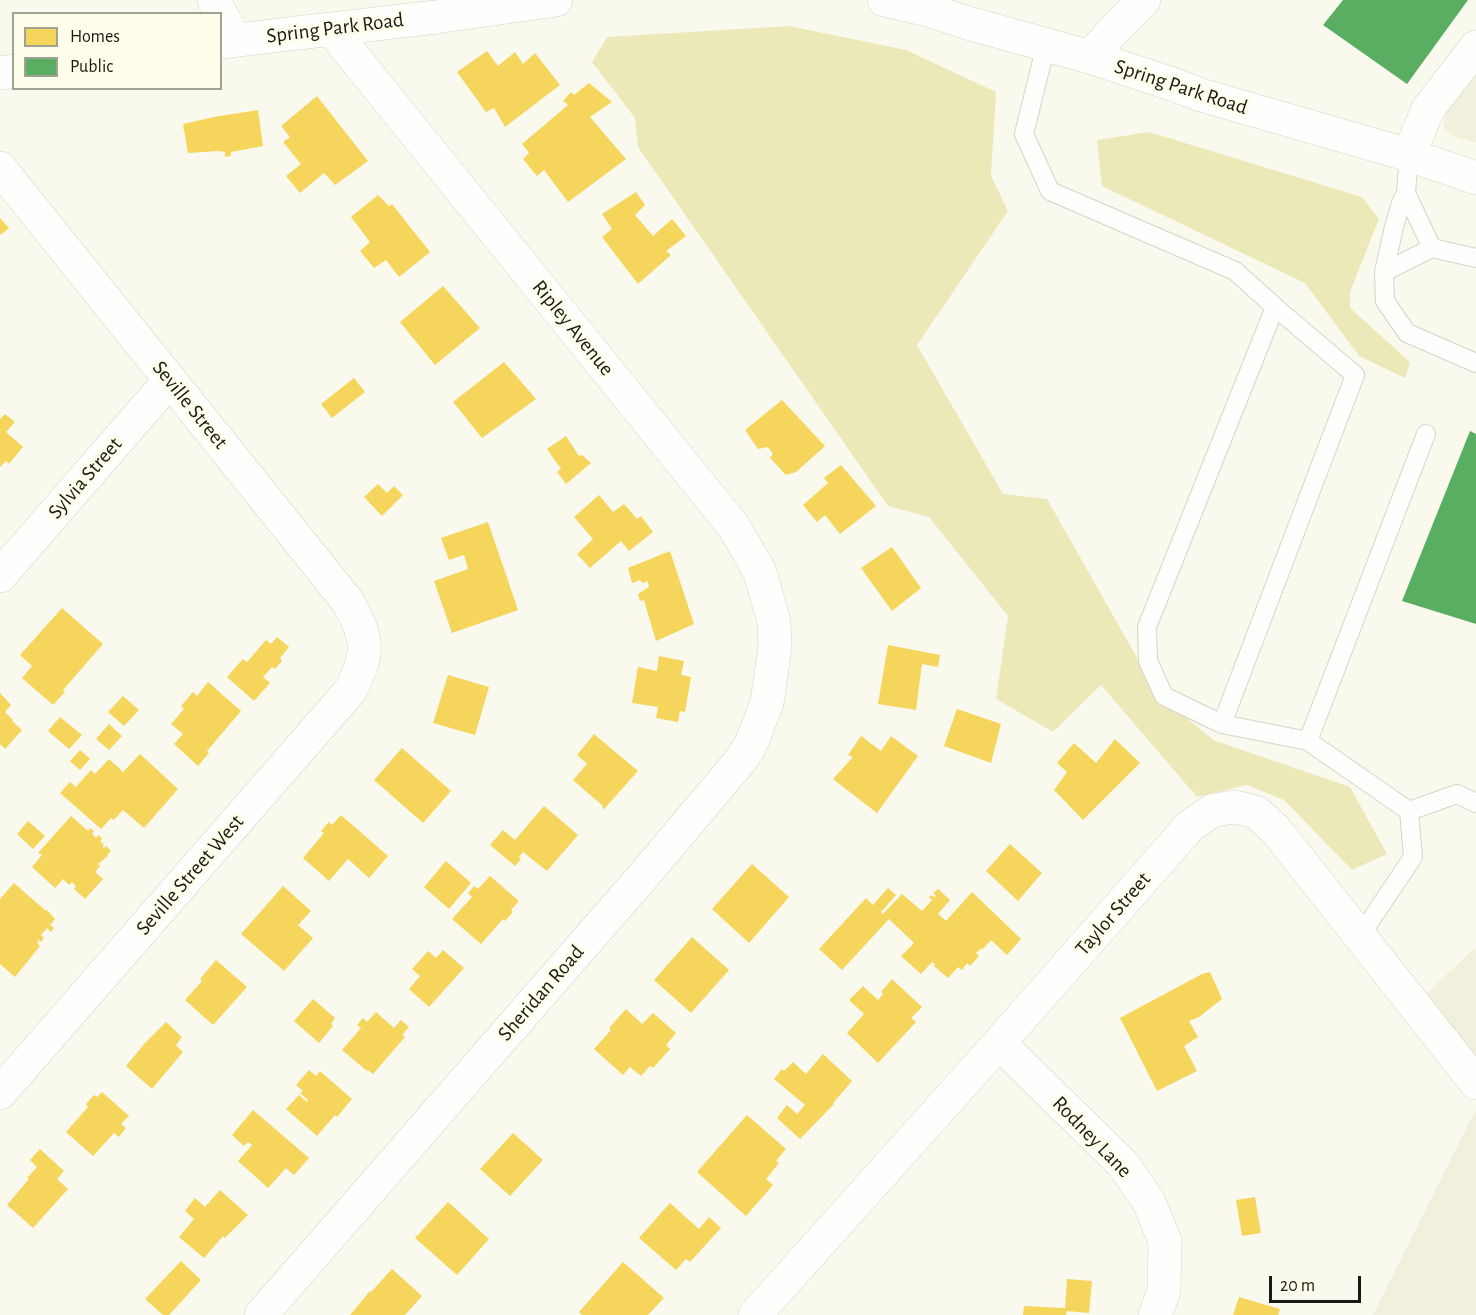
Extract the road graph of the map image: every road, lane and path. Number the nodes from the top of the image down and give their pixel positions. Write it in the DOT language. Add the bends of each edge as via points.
graph roads {
  1 [pos="556,0"];
  2 [pos="884,0"];
  3 [pos="1144,0"];
  4 [pos="222,25"];
  5 [pos="331,29"];
  6 [pos="227,41"];
  7 [pos="1046,45"];
  8 [pos="1476,47"];
  9 [pos="1090,57"];
  10 [pos="1409,155"];
  11 [pos="0,168"];
  12 [pos="1476,178"];
  13 [pos="1406,193"];
  14 [pos="1431,248"];
  15 [pos="1476,258"];
  16 [pos="1384,272"];
  17 [pos="1275,307"];
  18 [pos="1476,363"];
  19 [pos="170,380"];
  20 [pos="1426,434"];
  21 [pos="0,576"];
  22 [pos="775,647"];
  23 [pos="366,648"];
  24 [pos="1222,724"];
  25 [pos="1308,741"];
  26 [pos="1476,803"];
  27 [pos="1409,811"];
  28 [pos="1360,936"];
  29 [pos="999,1043"];
  30 [pos="1476,1083"];
  31 [pos="0,1093"];
  32 [pos="261,1315"];
  33 [pos="755,1315"];
  34 [pos="1155,1315"];
  1 -- 5 [label="street, Spring Park Road"];
  2 -- 7 [label="street, Spring Park Road"];
  3 -- 9 [label="street"];
  4 -- 6 [label="street"];
  5 -- 6 [label="street, Spring Park Road"];
  5 -- 22 [label="street, Ripley Avenue" via="734,527 760,572 774,622"];
  7 -- 9 [label="street, Spring Park Road"];
  7 -- 17 [label="lane" via="1024,134 1050,191 1235,271"];
  8 -- 10 [label="street" via="1428,109"];
  9 -- 10 [label="street, Spring Park Road" via="1201,95"];
  10 -- 12 [label="street, Spring Park Road"];
  10 -- 13 [label="lane"];
  11 -- 19 [label="street, Seville Street"];
  13 -- 14 [label="lane"];
  13 -- 16 [label="lane"];
  14 -- 15 [label="lane"];
  14 -- 16 [label="lane"];
  16 -- 18 [label="lane" via="1385,301 1407,333"];
  17 -- 24 [label="lane" via="1355,375"];
  17 -- 24 [label="lane" via="1148,627 1148,662 1164,696"];
  19 -- 21 [label="street, Sylvia Street"];
  19 -- 23 [label="street, Seville Street" via="348,602 360,624"];
  20 -- 25 [label="lane"];
  22 -- 32 [label="street, Sheridan Road" via="767,704 740,761"];
  23 -- 31 [label="street, Seville Street West" via="361,670 350,690"];
  24 -- 25 [label="lane"];
  25 -- 27 [label="lane"];
  26 -- 27 [label="lane" via="1457,794"];
  27 -- 28 [label="lane" via="1413,857"];
  28 -- 29 [label="street, Taylor Street" via="1275,829 1256,812 1235,807 1213,810 1190,826"];
  28 -- 30 [label="street, Taylor Street"];
  29 -- 33 [label="street, Taylor Street"];
  29 -- 34 [label="street, Rodney Lane" via="1123,1164 1149,1202 1165,1241 1164,1291"];
}
